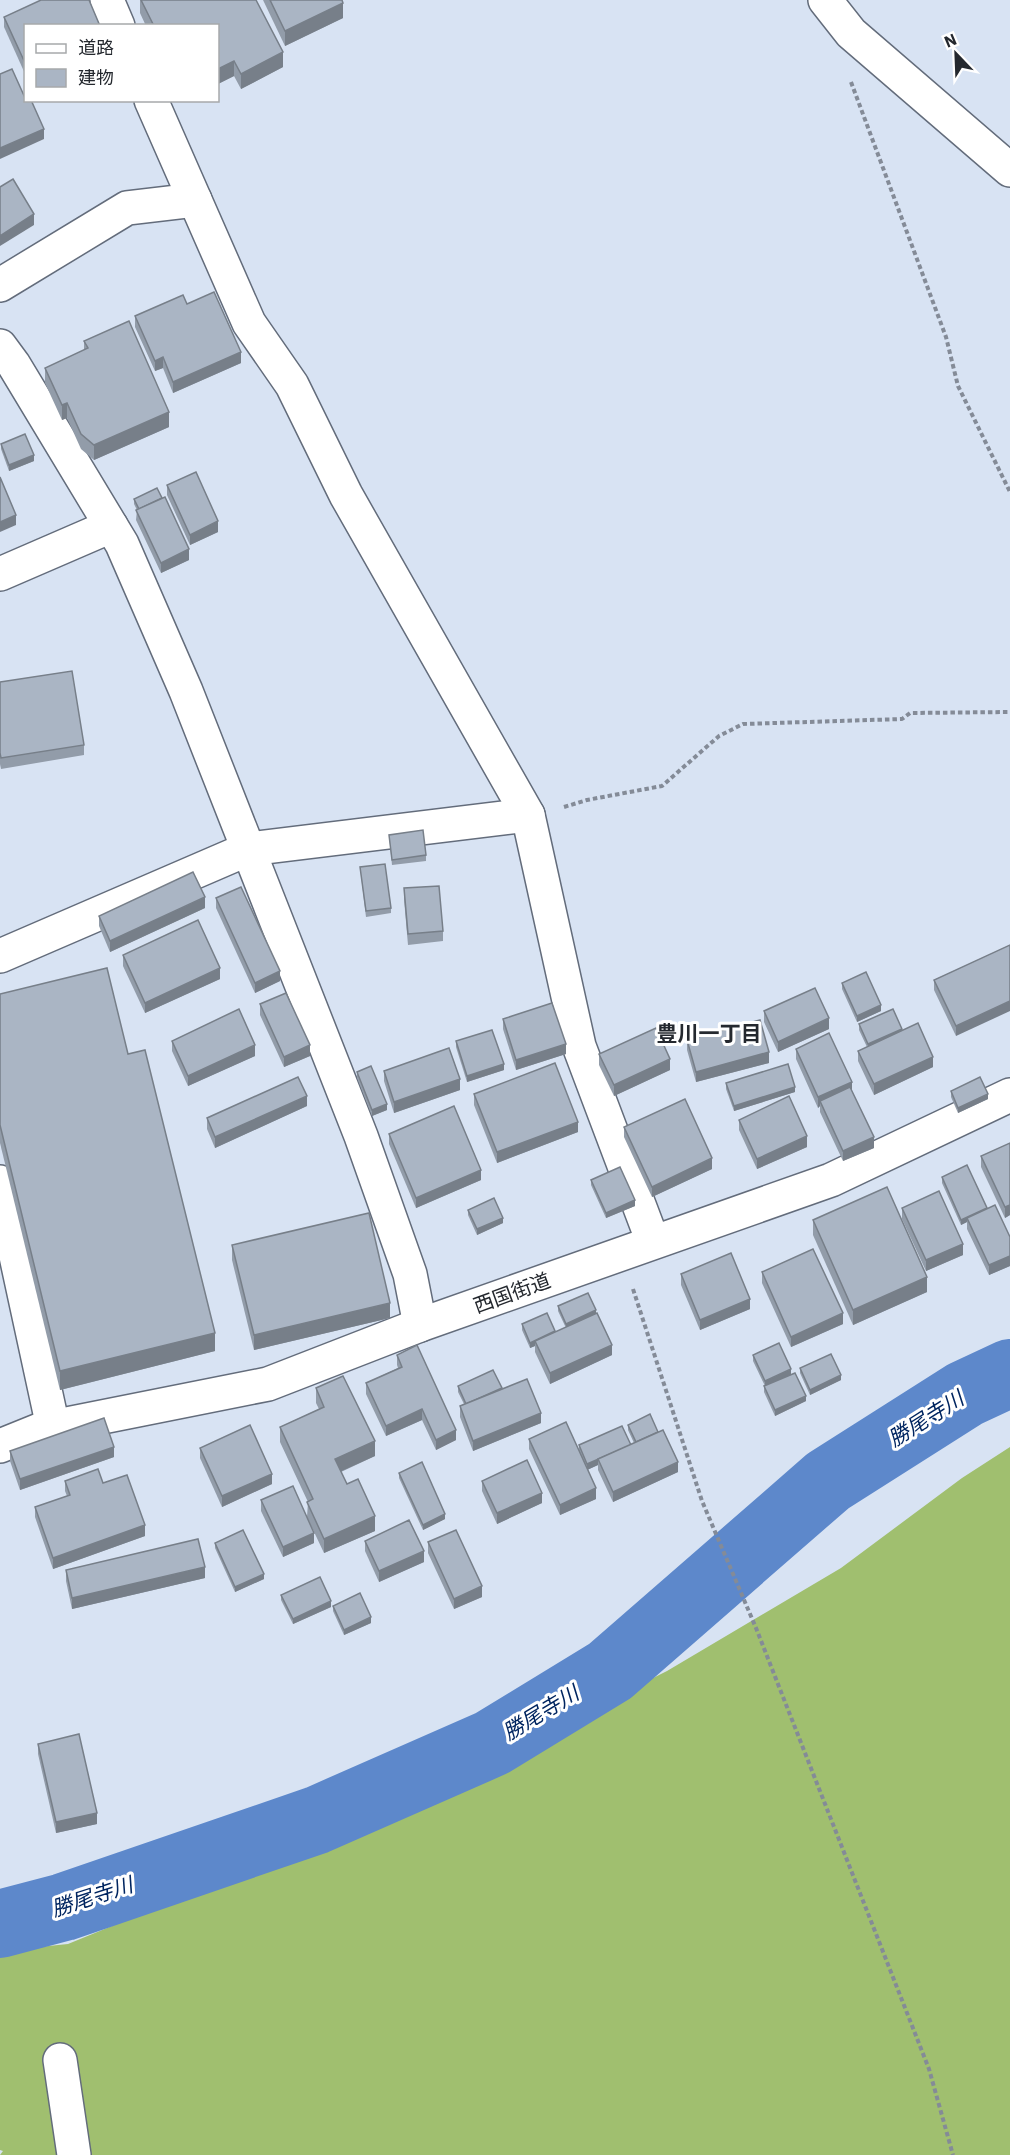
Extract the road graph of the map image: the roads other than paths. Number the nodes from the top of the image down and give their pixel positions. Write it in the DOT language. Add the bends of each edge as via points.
graph roads {
  1 [pos="107,0"];
  2 [pos="825,0"];
  3 [pos="117,24"];
  4 [pos="152,102"];
  5 [pos="1010,170"];
  6 [pos="195,200"];
  7 [pos="0,285"];
  8 [pos="0,346"];
  9 [pos="111,526"];
  10 [pos="0,574"];
  11 [pos="528,815"];
  12 [pos="248,849"];
  13 [pos="0,956"];
  14 [pos="1010,1095"];
  15 [pos="0,1182"];
  16 [pos="653,1242"];
  17 [pos="420,1325"];
  18 [pos="53,1427"];
  19 [pos="0,1446"];
  20 [pos="60,2060"];
  21 [pos="74,2155"];
  1 -- 3 [label="street"];
  2 -- 5 [label="street" via="851,33"];
  4 -- 6 [label="street"];
  6 -- 7 [label="street" via="127,208"];
  6 -- 11 [label="street" via="249,323 292,385 345,495"];
  8 -- 9 [label="street"];
  9 -- 10 [label="street"];
  9 -- 12 [label="street" via="186,692"];
  11 -- 12 [label="street"];
  11 -- 16 [label="street" via="579,1046"];
  12 -- 13 [label="street"];
  12 -- 17 [label="street" via="410,1274"];
  14 -- 16 [label="street, 西国街道" via="831,1180"];
  15 -- 18 [label="street"];
  16 -- 17 [label="street, 西国街道"];
  17 -- 18 [label="street, 西国街道" via="268,1384"];
  18 -- 19 [label="street, 西国街道"];
  20 -- 21 [label="street"];
}
